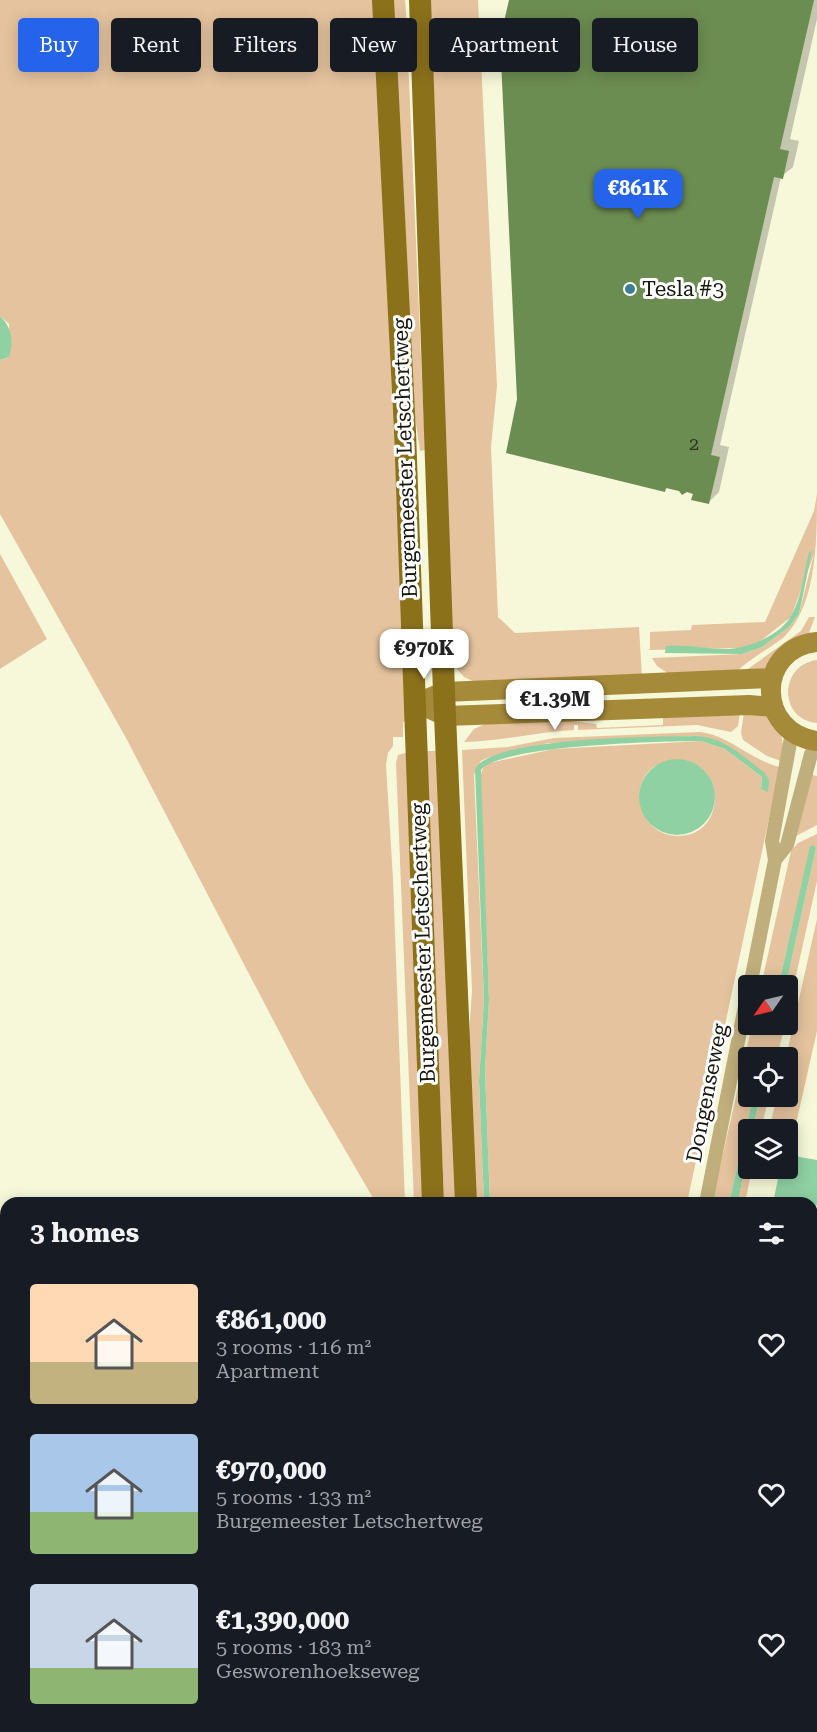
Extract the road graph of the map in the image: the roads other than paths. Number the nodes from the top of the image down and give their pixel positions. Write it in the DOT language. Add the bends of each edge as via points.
graph roads {
  1 [pos="383,0"];
  2 [pos="420,0"];
  3 [pos="817,642"];
  4 [pos="772,678"];
  5 [pos="444,693"];
  6 [pos="415,702"];
  7 [pos="773,707"];
  8 [pos="445,716"];
  9 [pos="792,732"];
  10 [pos="817,742"];
  11 [pos="775,860"];
  12 [pos="752,975"];
  13 [pos="739,1035"];
  14 [pos="434,1197"];
  15 [pos="466,1197"];
  16 [pos="707,1197"];
  1 -- 6 [label="main road, Burgemeester Letschertweg"];
  2 -- 5 [label="main road, Burgemeester Letschertweg"];
  3 -- 4 [label="street" via="796,647 786,655"];
  4 -- 5 [label="street"];
  4 -- 7 [label="street"];
  5 -- 6 [label="street"];
  5 -- 8 [label="main road, Burgemeester Letschertweg"];
  6 -- 8 [label="street"];
  6 -- 14 [label="main road, Burgemeester Letschertweg"];
  7 -- 8 [label="street"];
  7 -- 9 [label="street"];
  8 -- 15 [label="main road, Burgemeester Letschertweg"];
  9 -- 10 [label="street"];
  9 -- 11 [label="street" via="772,841"];
  10 -- 11 [label="street" via="787,845"];
  11 -- 12 [label="street"];
  13 -- 16 [label="street, Dongenseweg"];
}
